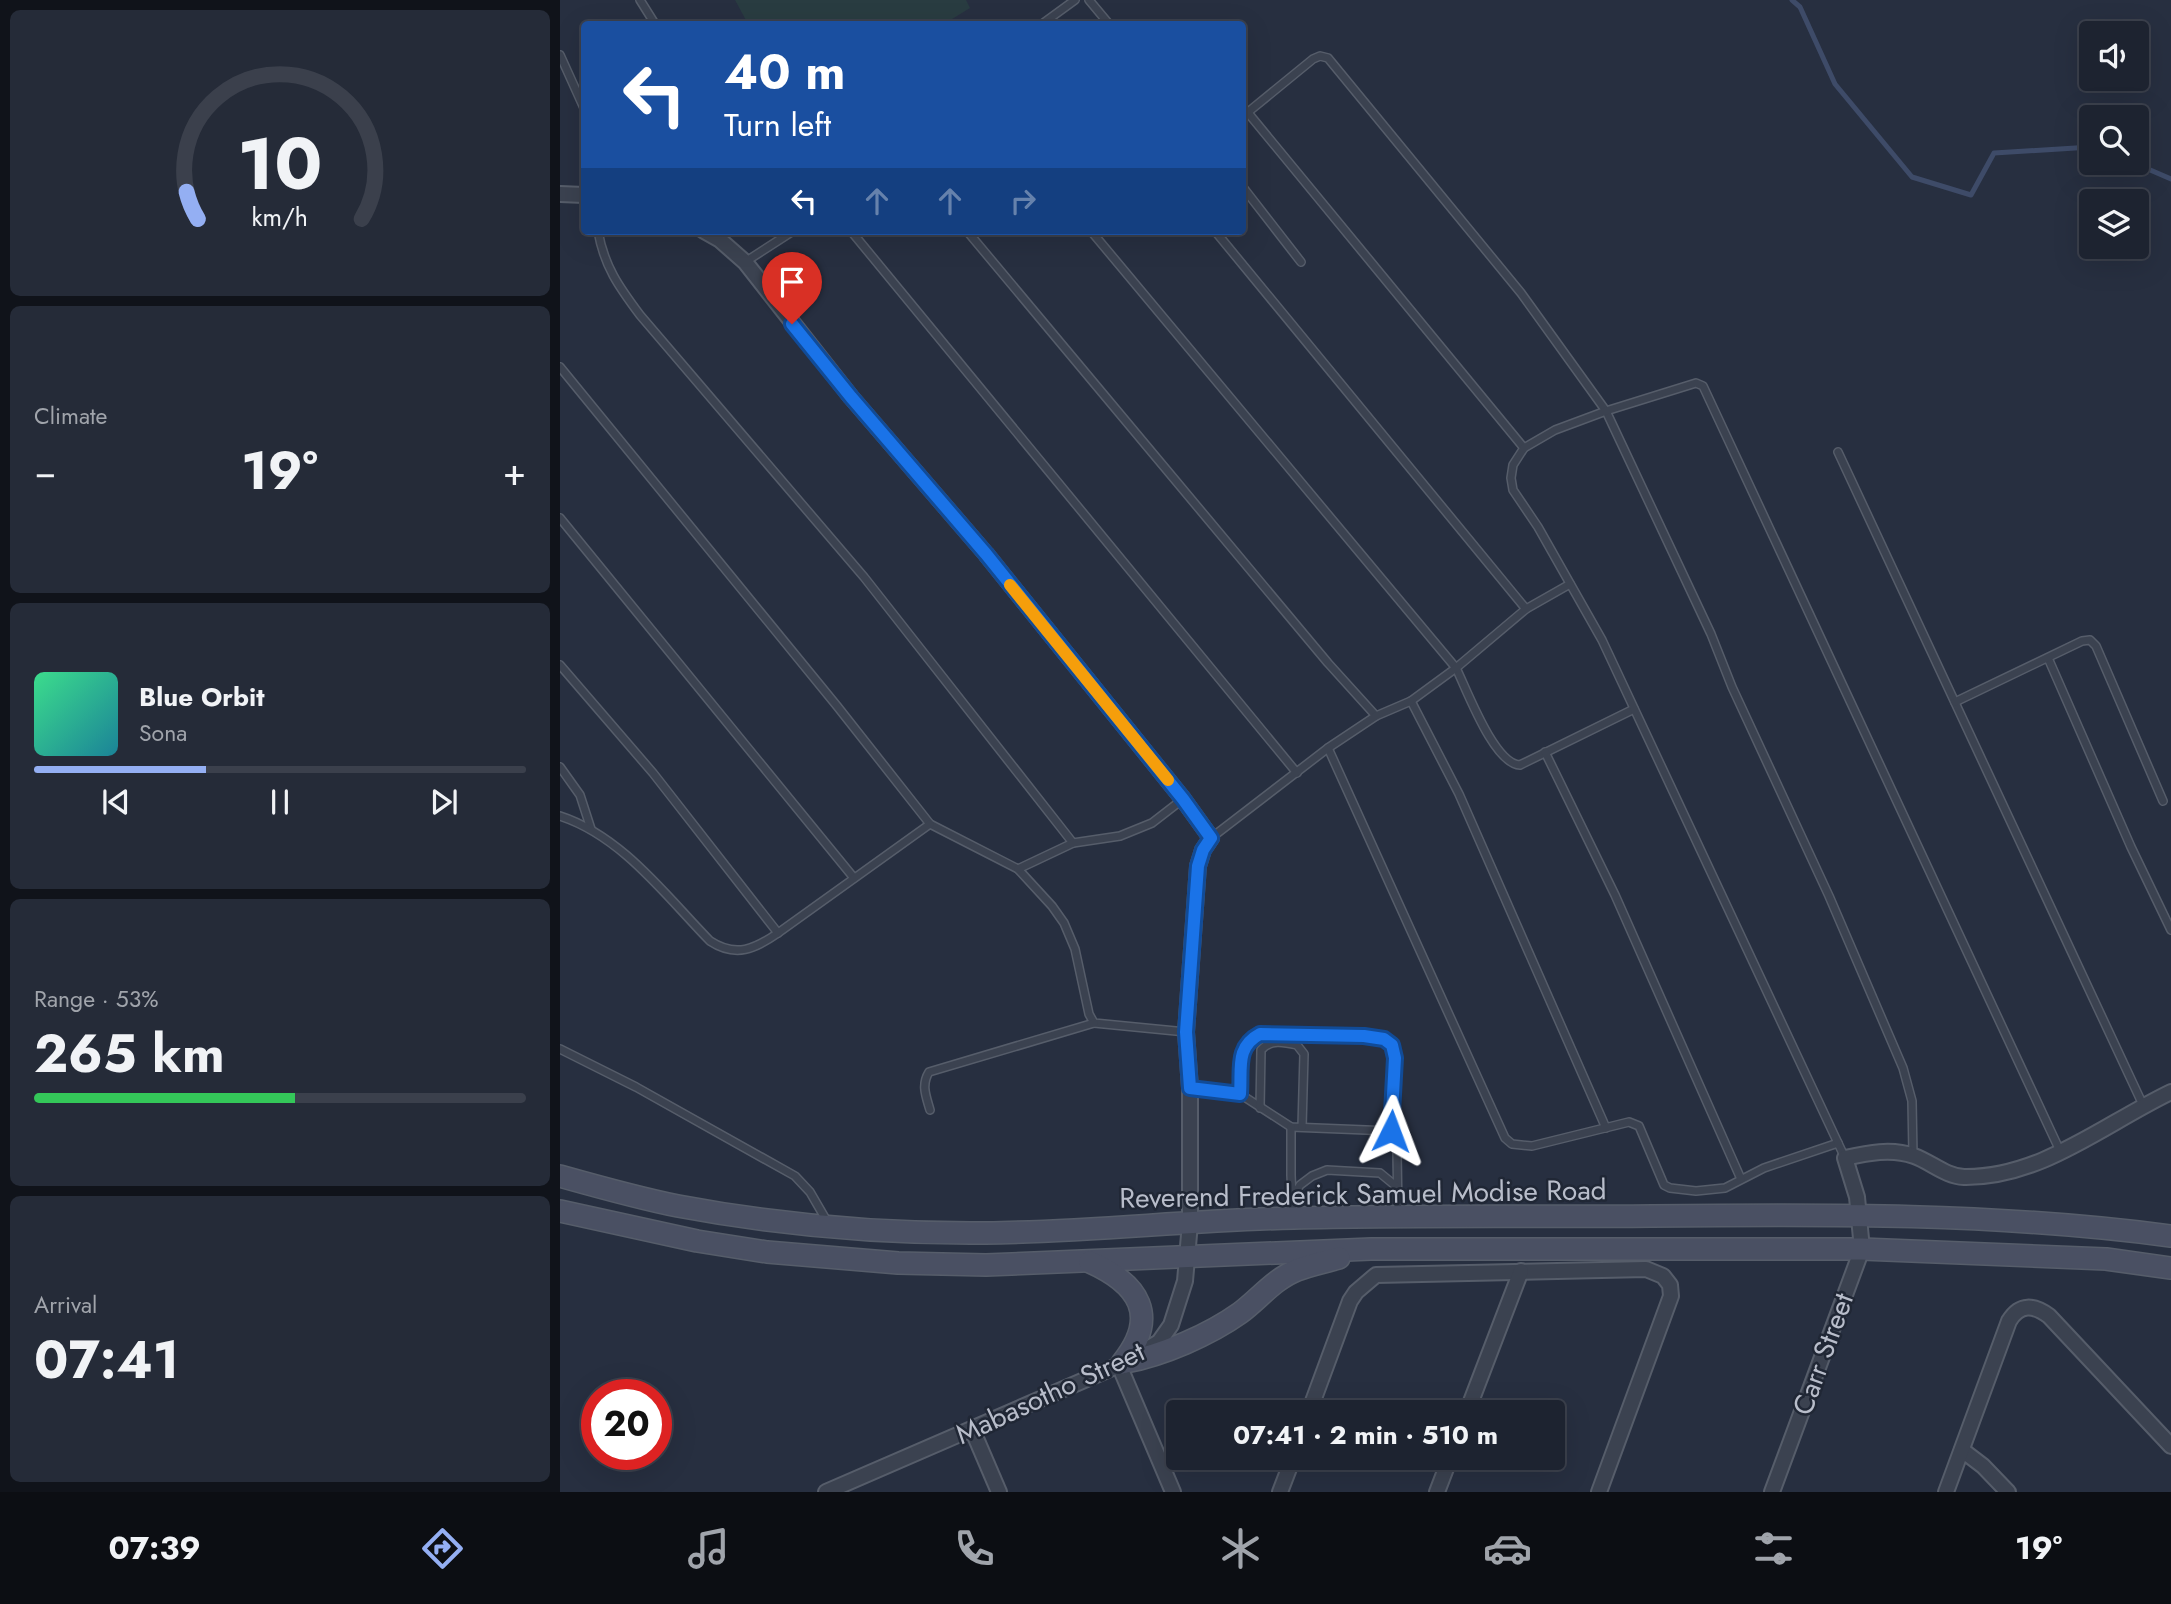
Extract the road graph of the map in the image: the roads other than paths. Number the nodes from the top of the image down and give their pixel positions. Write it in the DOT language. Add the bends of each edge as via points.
graph roads {
  1 [pos="640,0"];
  2 [pos="1075,0"];
  3 [pos="1089,0"];
  4 [pos="653,21"];
  5 [pos="1047,21"];
  6 [pos="1106,21"];
  7 [pos="560,55"];
  8 [pos="581,101"];
  9 [pos="1246,115"];
  10 [pos="1246,191"];
  11 [pos="560,194"];
  12 [pos="581,195"];
  13 [pos="599,235"];
  14 [pos="711,235"];
  15 [pos="787,235"];
  16 [pos="854,235"];
  17 [pos="970,235"];
  18 [pos="1094,235"];
  19 [pos="1218,235"];
  20 [pos="746,262"];
  21 [pos="1301,262"];
  22 [pos="560,367"];
  23 [pos="1606,411"];
  24 [pos="1524,448"];
  25 [pos="1838,452"];
  26 [pos="560,518"];
  27 [pos="1570,584"];
  28 [pos="1526,609"];
  29 [pos="2048,658"];
  30 [pos="560,665"];
  31 [pos="1456,668"];
  32 [pos="1411,701"];
  33 [pos="1955,702"];
  34 [pos="1634,709"];
  35 [pos="1376,716"];
  36 [pos="1328,748"];
  37 [pos="1545,752"];
  38 [pos="560,767"];
  39 [pos="1297,773"];
  40 [pos="1183,799"];
  41 [pos="2163,801"];
  42 [pos="560,816"];
  43 [pos="930,824"];
  44 [pos="591,829"];
  45 [pos="1211,838"];
  46 [pos="1073,843"];
  47 [pos="1018,869"];
  48 [pos="854,878"];
  49 [pos="2171,930"];
  50 [pos="778,933"];
  51 [pos="1094,1023"];
  52 [pos="1186,1032"];
  53 [pos="560,1049"];
  54 [pos="1190,1088"];
  55 [pos="2171,1092"];
  56 [pos="1240,1094"];
  57 [pos="2143,1105"];
  58 [pos="1260,1108"];
  59 [pos="930,1110"];
  60 [pos="1291,1127"];
  61 [pos="1302,1127"];
  62 [pos="1606,1128"];
  63 [pos="1391,1131"];
  64 [pos="1838,1143"];
  65 [pos="2061,1153"];
  66 [pos="1913,1156"];
  67 [pos="1845,1158"];
  68 [pos="560,1176"];
  69 [pos="1741,1180"];
  70 [pos="1397,1187"];
  71 [pos="1293,1208"];
  72 [pos="560,1210"];
  73 [pos="1860,1214"];
  74 [pos="1398,1217"];
  75 [pos="1189,1223"];
  76 [pos="829,1225"];
  77 [pos="2171,1236"];
  78 [pos="1371,1249"];
  79 [pos="1862,1249"];
  80 [pos="1188,1256"];
  81 [pos="1088,1261"];
  82 [pos="2171,1268"];
  83 [pos="1521,1271"];
  84 [pos="1122,1363"];
  85 [pos="1313,1400"];
  86 [pos="1472,1400"];
  87 [pos="972,1429"];
  88 [pos="2171,1446"];
  89 [pos="1962,1450"];
  90 [pos="1288,1470"];
  91 [pos="1445,1470"];
  92 [pos="826,1492"];
  93 [pos="999,1492"];
  94 [pos="1173,1492"];
  95 [pos="1280,1492"];
  96 [pos="1437,1492"];
  97 [pos="1598,1492"];
  98 [pos="1772,1492"];
  99 [pos="1945,1492"];
  100 [pos="2008,1492"];
  1 -- 4 [label="lane"];
  2 -- 5 [label="lane"];
  3 -- 6 [label="lane"];
  7 -- 8 [label="lane"];
  9 -- 23 [label="lane" via="1313,59 1328,58 1521,293"];
  9 -- 24 [label="lane"];
  10 -- 21 [label="lane"];
  11 -- 12 [label="street"];
  13 -- 46 [label="lane" via="615,283 864,577"];
  14 -- 20 [label="street"];
  15 -- 20 [label="lane"];
  16 -- 39 [label="lane"];
  17 -- 35 [label="lane"];
  18 -- 31 [label="lane"];
  19 -- 28 [label="lane"];
  20 -- 40 [label="street" via="851,397 986,554"];
  22 -- 43 [label="lane"];
  23 -- 24 [label="lane" via="1555,430"];
  23 -- 65 [label="lane" via="1696,383 1703,386"];
  23 -- 66 [label="lane" via="1711,634 1903,1068 1912,1101"];
  24 -- 27 [label="lane" via="1513,465 1513,490"];
  25 -- 33 [label="lane"];
  26 -- 48 [label="lane"];
  27 -- 28 [label="lane"];
  27 -- 34 [label="lane"];
  28 -- 31 [label="lane"];
  29 -- 33 [label="lane"];
  29 -- 41 [label="lane" via="2086,639 2094,643"];
  29 -- 49 [label="lane"];
  30 -- 50 [label="lane" via="653,773"];
  31 -- 32 [label="lane"];
  31 -- 37 [label="lane" via="1487,732 1508,761 1520,765"];
  32 -- 35 [label="lane"];
  32 -- 62 [label="lane" via="1464,806"];
  33 -- 57 [label="lane"];
  34 -- 37 [label="lane"];
  34 -- 64 [label="lane"];
  35 -- 36 [label="lane"];
  36 -- 39 [label="lane"];
  36 -- 62 [label="lane" via="1505,1138 1532,1146"];
  37 -- 69 [label="lane" via="1615,895"];
  38 -- 44 [label="lane" via="580,795"];
  39 -- 45 [label="lane"];
  40 -- 45 [label="street"];
  40 -- 46 [label="lane" via="1152,823 1120,836"];
  42 -- 44 [label="lane"];
  43 -- 47 [label="lane"];
  43 -- 48 [label="lane"];
  44 -- 50 [label="lane" via="622,851 716,945 749,950"];
  45 -- 52 [label="street, Mabasotho Street" via="1198,866"];
  46 -- 47 [label="lane"];
  47 -- 51 [label="lane" via="1064,923"];
  48 -- 50 [label="lane"];
  51 -- 52 [label="lane"];
  51 -- 59 [label="lane" via="929,1072 924,1089"];
  52 -- 54 [label="street, Mabasotho Street"];
  53 -- 76 [label="lane" via="794,1175"];
  54 -- 56 [label="lane"];
  54 -- 75 [label="street, Mabasotho Street"];
  55 -- 57 [label="street"];
  56 -- 58 [label="lane"];
  56 -- 63 [label="lane" via="1242,1050 1260,1034 1384,1039 1392,1045 1395,1058"];
  57 -- 65 [label="street"];
  58 -- 60 [label="lane"];
  58 -- 61 [label="lane" via="1261,1050 1273,1042 1297,1045 1304,1054"];
  60 -- 61 [label="lane"];
  60 -- 71 [label="lane"];
  61 -- 63 [label="lane"];
  62 -- 69 [label="lane" via="1629,1122 1639,1126 1661,1181 1670,1188 1711,1191"];
  63 -- 70 [label="lane" via="1397,1152"];
  64 -- 67 [label="lane"];
  64 -- 69 [label="lane"];
  65 -- 66 [label="street" via="2009,1171 1964,1177"];
  66 -- 67 [label="street" via="1878,1151"];
  67 -- 73 [label="street, Carr Street"];
  68 -- 76 [label="main road, Reverend Frederick Samuel Modise Road" via="679,1206 791,1224"];
  70 -- 71 [label="lane" via="1380,1173 1327,1170 1300,1185"];
  70 -- 74 [label="lane"];
  71 -- 74 [label="main road, Reverend Frederick Samuel Modise Road"];
  71 -- 75 [label="main road, Reverend Frederick Samuel Modise Road"];
  72 -- 81 [label="main road, Reverend Frederick Samuel Modise Road" via="697,1241 842,1260 986,1265"];
  73 -- 74 [label="main road, Reverend Frederick Samuel Modise Road"];
  73 -- 77 [label="main road, Reverend Frederick Samuel Modise Road" via="2011,1219"];
  73 -- 79 [label="street, Carr Street"];
  75 -- 76 [label="main road, Reverend Frederick Samuel Modise Road" via="984,1233"];
  75 -- 80 [label="street, Mabasotho Street"];
  78 -- 79 [label="main road, Reverend Frederick Samuel Modise Road"];
  78 -- 80 [label="main road, Reverend Frederick Samuel Modise Road"];
  78 -- 84 [label="main road" via="1296,1270 1209,1331 1156,1355"];
  79 -- 82 [label="main road, Reverend Frederick Samuel Modise Road" via="2106,1259"];
  79 -- 98 [label="street, Carr Street"];
  80 -- 81 [label="main road, Reverend Frederick Samuel Modise Road"];
  80 -- 84 [label="street, Mabasotho Street" via="1171,1325 1159,1342"];
  81 -- 84 [label="main road" via="1130,1286 1140,1304 1136,1342"];
  83 -- 85 [label="street" via="1376,1275 1350,1301"];
  83 -- 86 [label="street"];
  83 -- 97 [label="street" via="1646,1269 1670,1285 1671,1296"];
  84 -- 87 [label="street, Mabasotho Street"];
  84 -- 94 [label="street"];
  87 -- 92 [label="street, Mabasotho Street"];
  87 -- 93 [label="street"];
  88 -- 89 [label="street" via="2049,1316 2032,1307 2013,1315"];
  89 -- 99 [label="street"];
  89 -- 100 [label="street"];
  90 -- 95 [label="street"];
  91 -- 96 [label="street"];
}
